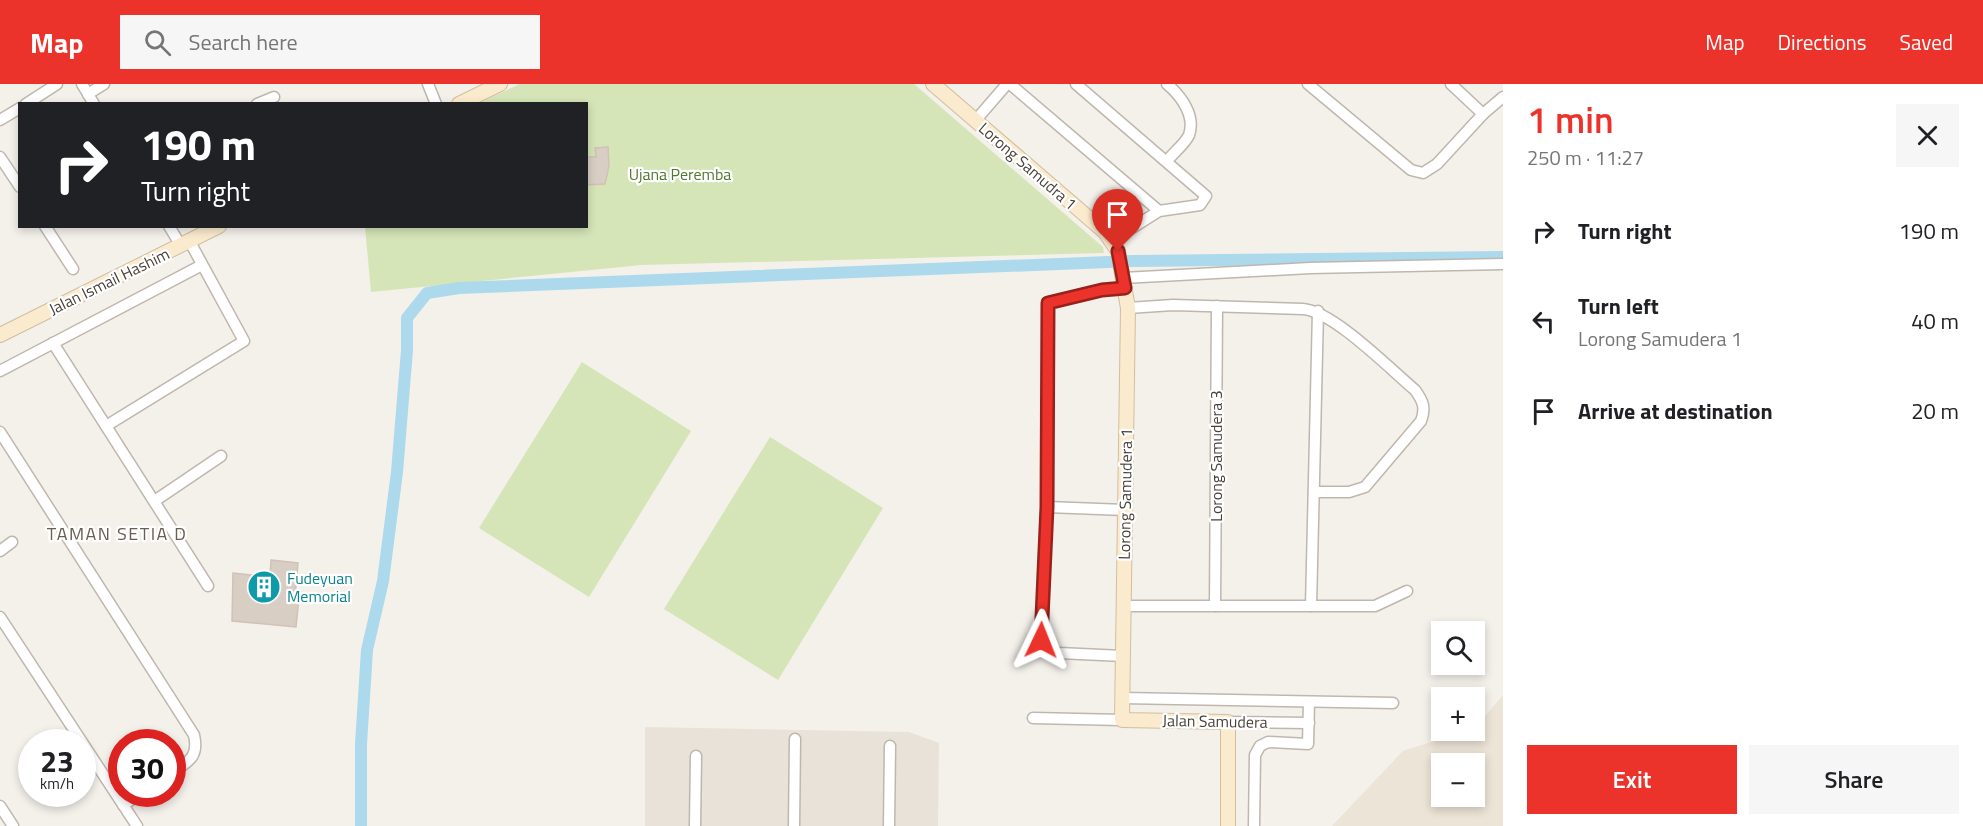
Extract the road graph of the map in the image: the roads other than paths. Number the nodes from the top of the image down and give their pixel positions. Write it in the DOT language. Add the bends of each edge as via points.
graph roads {
  1 [pos="57,84"];
  2 [pos="104,84"];
  3 [pos="428,84"];
  4 [pos="500,84"];
  5 [pos="933,84"];
  6 [pos="1009,84"];
  7 [pos="1076,84"];
  8 [pos="1167,84"];
  9 [pos="1308,84"];
  10 [pos="1451,84"];
  11 [pos="88,94"];
  12 [pos="274,97"];
  13 [pos="1503,97"];
  14 [pos="29,102"];
  15 [pos="262,102"];
  16 [pos="435,102"];
  17 [pos="463,102"];
  18 [pos="18,109"];
  19 [pos="1483,114"];
  20 [pos="0,120"];
  21 [pos="975,121"];
  22 [pos="0,157"];
  23 [pos="1167,161"];
  24 [pos="18,184"];
  25 [pos="1159,211"];
  26 [pos="46,228"];
  27 [pos="171,228"];
  28 [pos="215,228"];
  29 [pos="185,244"];
  30 [pos="1115,246"];
  31 [pos="1503,264"];
  32 [pos="202,265"];
  33 [pos="73,269"];
  34 [pos="1123,278"];
  35 [pos="1217,306"];
  36 [pos="1128,308"];
  37 [pos="1318,311"];
  38 [pos="0,335"];
  39 [pos="53,343"];
  40 [pos="0,371"];
  41 [pos="106,426"];
  42 [pos="0,432"];
  43 [pos="221,456"];
  44 [pos="1314,492"];
  45 [pos="156,500"];
  46 [pos="1047,507"];
  47 [pos="1125,510"];
  48 [pos="12,542"];
  49 [pos="0,551"];
  50 [pos="208,586"];
  51 [pos="1407,591"];
  52 [pos="1124,606"];
  53 [pos="1215,606"];
  54 [pos="1311,606"];
  55 [pos="0,617"];
  56 [pos="1123,656"];
  57 [pos="1122,698"];
  58 [pos="1309,702"];
  59 [pos="1393,703"];
  60 [pos="1033,718"];
  61 [pos="1122,720"];
  62 [pos="1228,722"];
  63 [pos="1309,723"];
  64 [pos="795,738"];
  65 [pos="890,746"];
  66 [pos="696,756"];
  67 [pos="186,763"];
  68 [pos="108,781"];
  69 [pos="0,806"];
  70 [pos="125,807"];
  71 [pos="1257,825"];
  72 [pos="13,826"];
  73 [pos="137,826"];
  74 [pos="695,826"];
  75 [pos="794,826"];
  76 [pos="889,826"];
  77 [pos="1228,826"];
  1 -- 14 [label="street"];
  2 -- 11 [label="street"];
  3 -- 16 [label="street"];
  4 -- 17 [label="street"];
  5 -- 21 [label="street, Lorong Samudra 1"];
  6 -- 21 [label="street"];
  6 -- 25 [label="street"];
  7 -- 23 [label="street"];
  8 -- 23 [label="street" via="1186,105 1191,125 1189,136"];
  9 -- 19 [label="street" via="1411,170 1422,173 1431,169"];
  10 -- 19 [label="street"];
  12 -- 15 [label="street"];
  13 -- 19 [label="street"];
  18 -- 20 [label="street"];
  21 -- 30 [label="street, Lorong Samudra 1"];
  22 -- 24 [label="street"];
  23 -- 25 [label="street" via="1206,199 1200,205"];
  25 -- 30 [label="street"];
  26 -- 33 [label="street"];
  27 -- 29 [label="street"];
  28 -- 29 [label="street, Jalan Ismail Hashim"];
  29 -- 32 [label="street"];
  29 -- 38 [label="street, Jalan Ismail Hashim"];
  30 -- 34 [label="street, Lorong Samudera 1"];
  31 -- 34 [label="street" via="1310,268"];
  32 -- 39 [label="street"];
  32 -- 41 [label="street" via="244,340"];
  34 -- 36 [label="street, Lorong Samudera 1"];
  34 -- 46 [label="street" via="1102,290 1048,303"];
  35 -- 36 [label="street"];
  35 -- 37 [label="street"];
  35 -- 53 [label="street, Lorong Samudera 3"];
  36 -- 47 [label="street, Lorong Samudera 1"];
  37 -- 44 [label="street"];
  37 -- 44 [label="street" via="1415,390 1424,412 1421,421 1365,487 1350,492"];
  39 -- 40 [label="street"];
  39 -- 41 [label="street"];
  41 -- 45 [label="street"];
  42 -- 67 [label="street" via="194,735 194,755"];
  43 -- 45 [label="street"];
  44 -- 54 [label="street"];
  45 -- 50 [label="street"];
  46 -- 47 [label="street"];
  46 -- 56 [label="street" via="1041,640 1059,654"];
  47 -- 52 [label="street, Lorong Samudera 1"];
  48 -- 49 [label="street"];
  51 -- 54 [label="street" via="1375,606"];
  52 -- 53 [label="street"];
  52 -- 56 [label="street, Lorong Samudera 1"];
  53 -- 54 [label="street"];
  55 -- 68 [label="street"];
  56 -- 57 [label="street, Lorong Samudera 1"];
  57 -- 58 [label="street"];
  57 -- 61 [label="street, Lorong Samudera 1"];
  58 -- 59 [label="street"];
  58 -- 63 [label="street"];
  60 -- 61 [label="street"];
  61 -- 62 [label="street, Jalan Samudera"];
  62 -- 63 [label="street, Jalan Samudera"];
  62 -- 77 [label="street"];
  63 -- 71 [label="street" via="1308,744 1268,742 1255,755"];
  64 -- 75 [label="street"];
  65 -- 76 [label="street"];
  66 -- 74 [label="street"];
  69 -- 72 [label="street"];
  70 -- 73 [label="street"];
}
